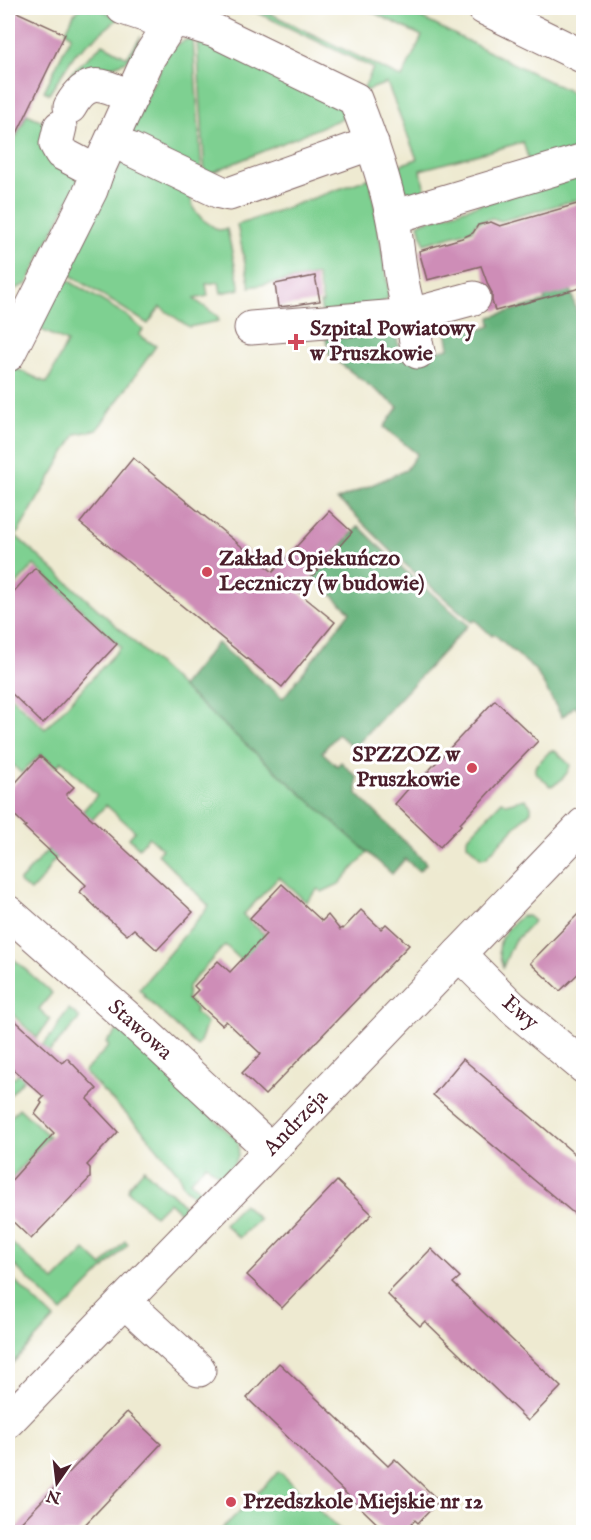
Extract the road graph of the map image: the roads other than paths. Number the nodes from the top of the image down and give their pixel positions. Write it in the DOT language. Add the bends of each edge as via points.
graph roads {
  1 [pos="123,8"];
  2 [pos="484,8"];
  3 [pos="178,14"];
  4 [pos="584,57"];
  5 [pos="131,97"];
  6 [pos="372,143"];
  7 [pos="130,149"];
  8 [pos="584,160"];
  9 [pos="97,172"];
  10 [pos="393,217"];
  11 [pos="474,298"];
  12 [pos="16,315"];
  13 [pos="411,315"];
  14 [pos="251,328"];
  15 [pos="418,352"];
  16 [pos="8,355"];
  17 [pos="584,824"];
  18 [pos="8,912"];
  19 [pos="459,954"];
  20 [pos="584,1067"];
  21 [pos="271,1150"];
  22 [pos="124,1301"];
  23 [pos="199,1370"];
  24 [pos="8,1421"];
  1 -- 3 [label="street" via="150,17"];
  2 -- 4 [label="street"];
  3 -- 5 [label="street" via="150,57"];
  3 -- 6 [label="street" via="186,22 216,31 355,99"];
  5 -- 9 [label="street"];
  5 -- 9 [label="street" via="95,85 78,94 65,117 56,144 61,153"];
  6 -- 7 [label="street" via="229,194"];
  6 -- 10 [label="street"];
  8 -- 10 [label="street"];
  9 -- 12 [label="street" via="91,190"];
  10 -- 13 [label="street" via="402,287"];
  11 -- 13 [label="street"];
  12 -- 16 [label="street"];
  13 -- 14 [label="street"];
  13 -- 15 [label="street"];
  17 -- 19 [label="street, Andrzeja"];
  18 -- 21 [label="street, Stawowa"];
  19 -- 20 [label="street, Ewy" via="512,1008"];
  19 -- 21 [label="street, Andrzeja"];
  21 -- 22 [label="street, Andrzeja"];
  22 -- 23 [label="street"];
  22 -- 24 [label="street, Andrzeja"];
}
